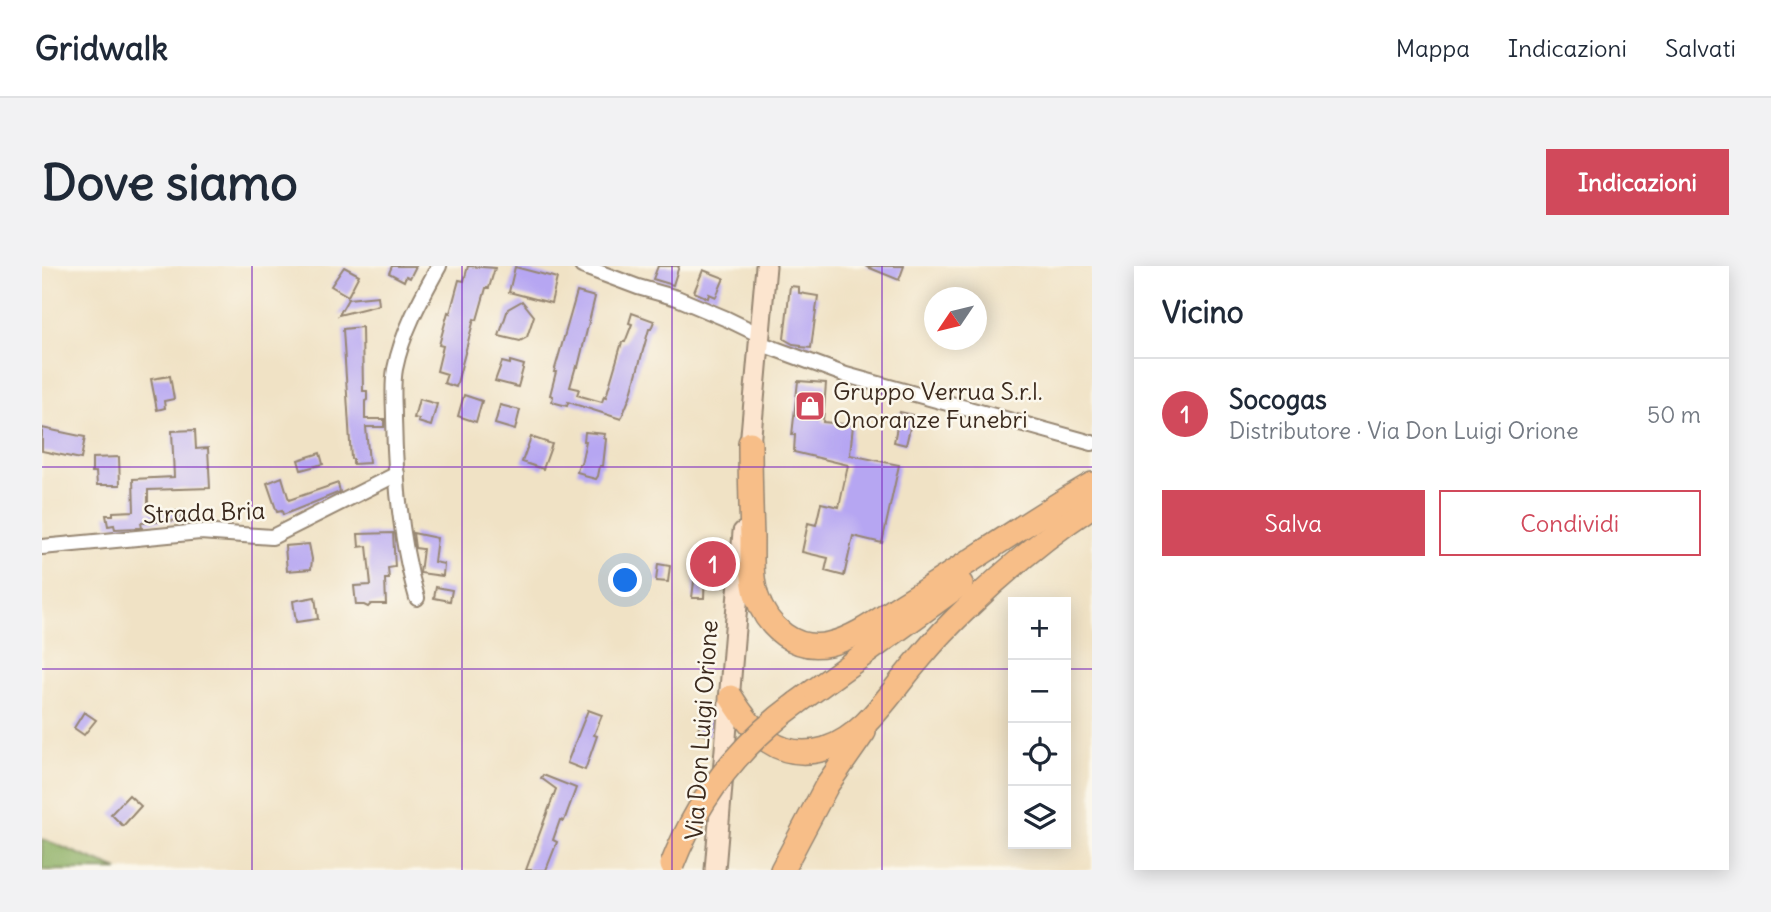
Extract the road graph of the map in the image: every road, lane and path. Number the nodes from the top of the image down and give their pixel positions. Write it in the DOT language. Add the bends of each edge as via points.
graph roads {
  1 [pos="439,266"];
  2 [pos="582,266"];
  3 [pos="766,266"];
  4 [pos="760,339"];
  5 [pos="750,443"];
  6 [pos="1092,443"];
  7 [pos="397,474"];
  8 [pos="1092,485"];
  9 [pos="1092,506"];
  10 [pos="1051,519"];
  11 [pos="42,547"];
  12 [pos="417,598"];
  13 [pos="891,692"];
  14 [pos="731,697"];
  15 [pos="671,867"];
  16 [pos="715,870"];
  17 [pos="782,870"];
  1 -- 7 [label="street" via="407,331 395,369"];
  2 -- 4 [label="street" via="727,318"];
  3 -- 4 [label="main road, Via Don Luigi Orione"];
  4 -- 5 [label="main road, Via Don Luigi Orione"];
  4 -- 6 [label="street" via="846,375"];
  5 -- 10 [label="highway" via="756,595 774,628 804,644 828,645 854,634"];
  5 -- 14 [label="main road, Via Don Luigi Orione"];
  7 -- 11 [label="street, Strada Bria" via="272,537 200,531"];
  7 -- 12 [label="street"];
  8 -- 10 [label="highway"];
  9 -- 10 [label="highway"];
  10 -- 13 [label="highway"];
  10 -- 15 [label="highway, bridge" via="754,738 701,805"];
  13 -- 14 [label="highway" via="843,741 806,752 765,741"];
  13 -- 17 [label="highway" via="827,785"];
  14 -- 16 [label="main road, Via Don Luigi Orione"];
}
